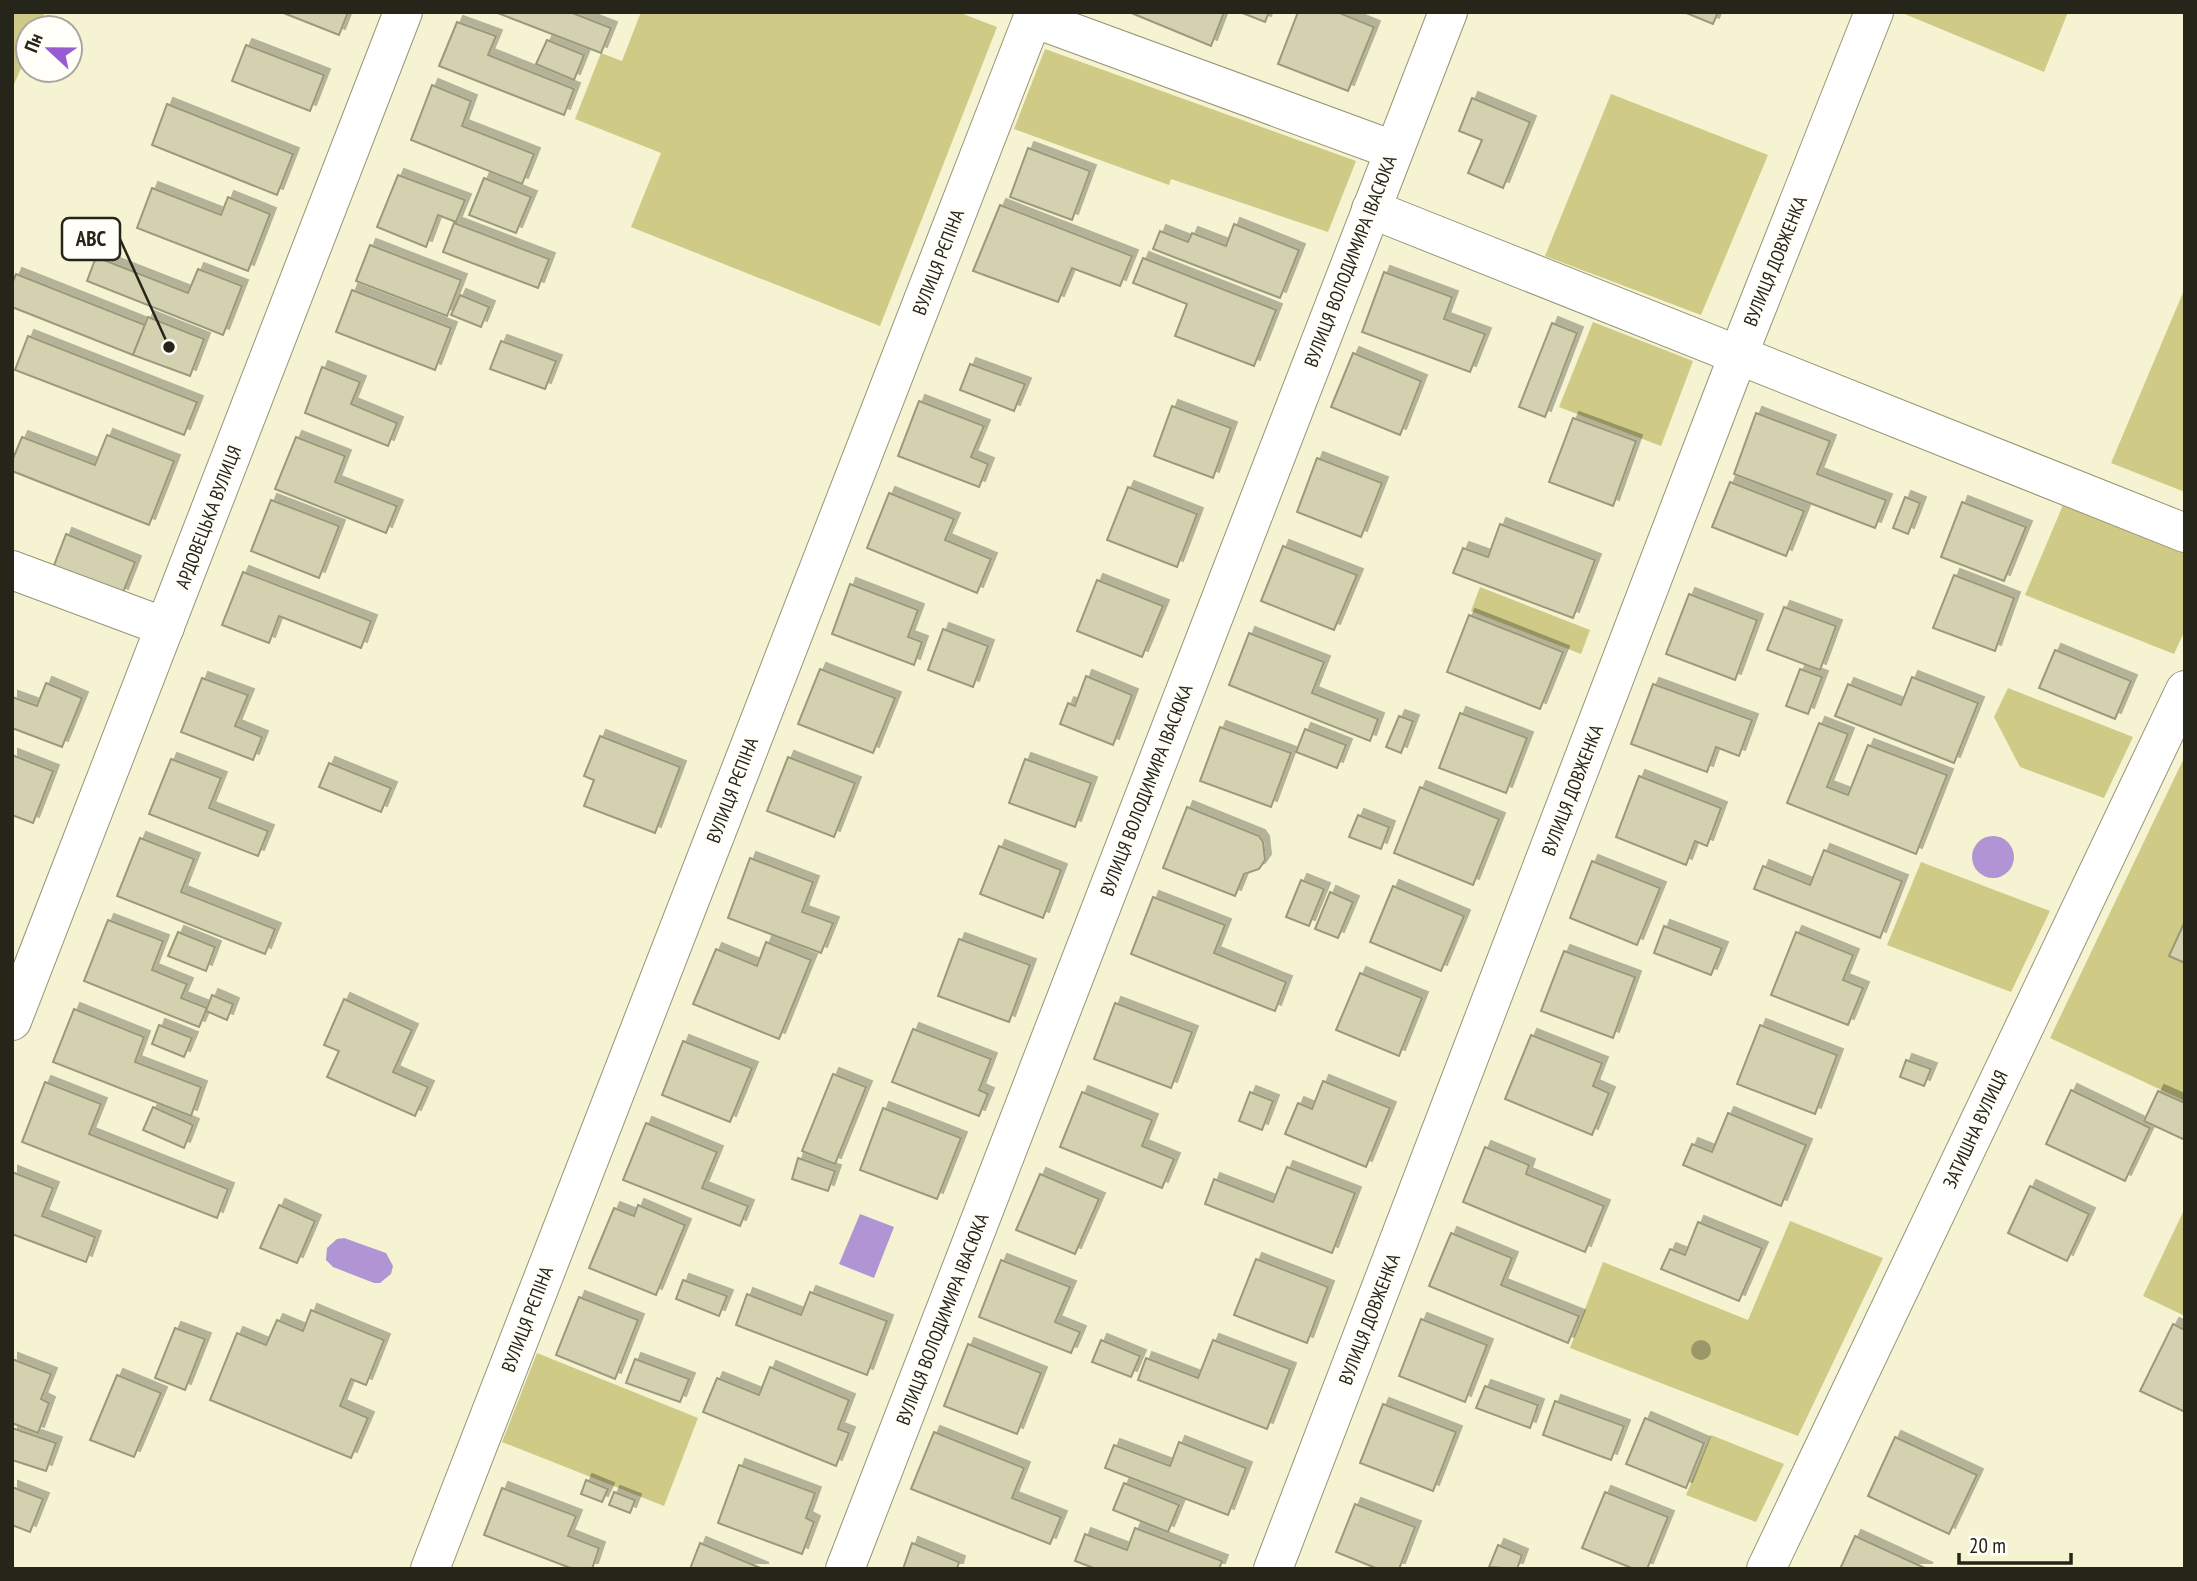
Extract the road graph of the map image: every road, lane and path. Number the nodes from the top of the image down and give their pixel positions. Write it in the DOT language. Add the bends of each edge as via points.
graph roads {
  1 [pos="403,12"];
  2 [pos="1448,12"];
  3 [pos="1874,12"];
  4 [pos="1034,15"];
  5 [pos="1393,150"];
  6 [pos="1371,209"];
  7 [pos="1739,353"];
  8 [pos="2185,533"];
  9 [pos="12,570"];
  10 [pos="165,627"];
  11 [pos="2185,690"];
  12 [pos="12,1021"];
  13 [pos="430,1569"];
  14 [pos="845,1569"];
  15 [pos="1273,1569"];
  16 [pos="1766,1569"];
  1 -- 10 [label="main road, АРДОВЕЦЬКА ВУЛИЦЯ"];
  2 -- 5 [label="main road, ВУЛИЦЯ ВОЛОДИМИРА ІВАСЮКА"];
  3 -- 7 [label="main road, ВУЛИЦЯ ДОВЖЕНКА"];
  4 -- 5 [label="main road"];
  4 -- 13 [label="main road, ВУЛИЦЯ РЄПІНА"];
  5 -- 6 [label="main road, ВУЛИЦЯ ВОЛОДИМИРА ІВАСЮКА"];
  6 -- 7 [label="main road"];
  6 -- 14 [label="main road, ВУЛИЦЯ ВОЛОДИМИРА ІВАСЮКА"];
  7 -- 8 [label="main road"];
  7 -- 15 [label="main road, ВУЛИЦЯ ДОВЖЕНКА"];
  9 -- 10 [label="main road"];
  10 -- 12 [label="main road, АРДОВЕЦЬКА ВУЛИЦЯ"];
  11 -- 16 [label="main road, ЗАТИШНА ВУЛИЦЯ"];
}
